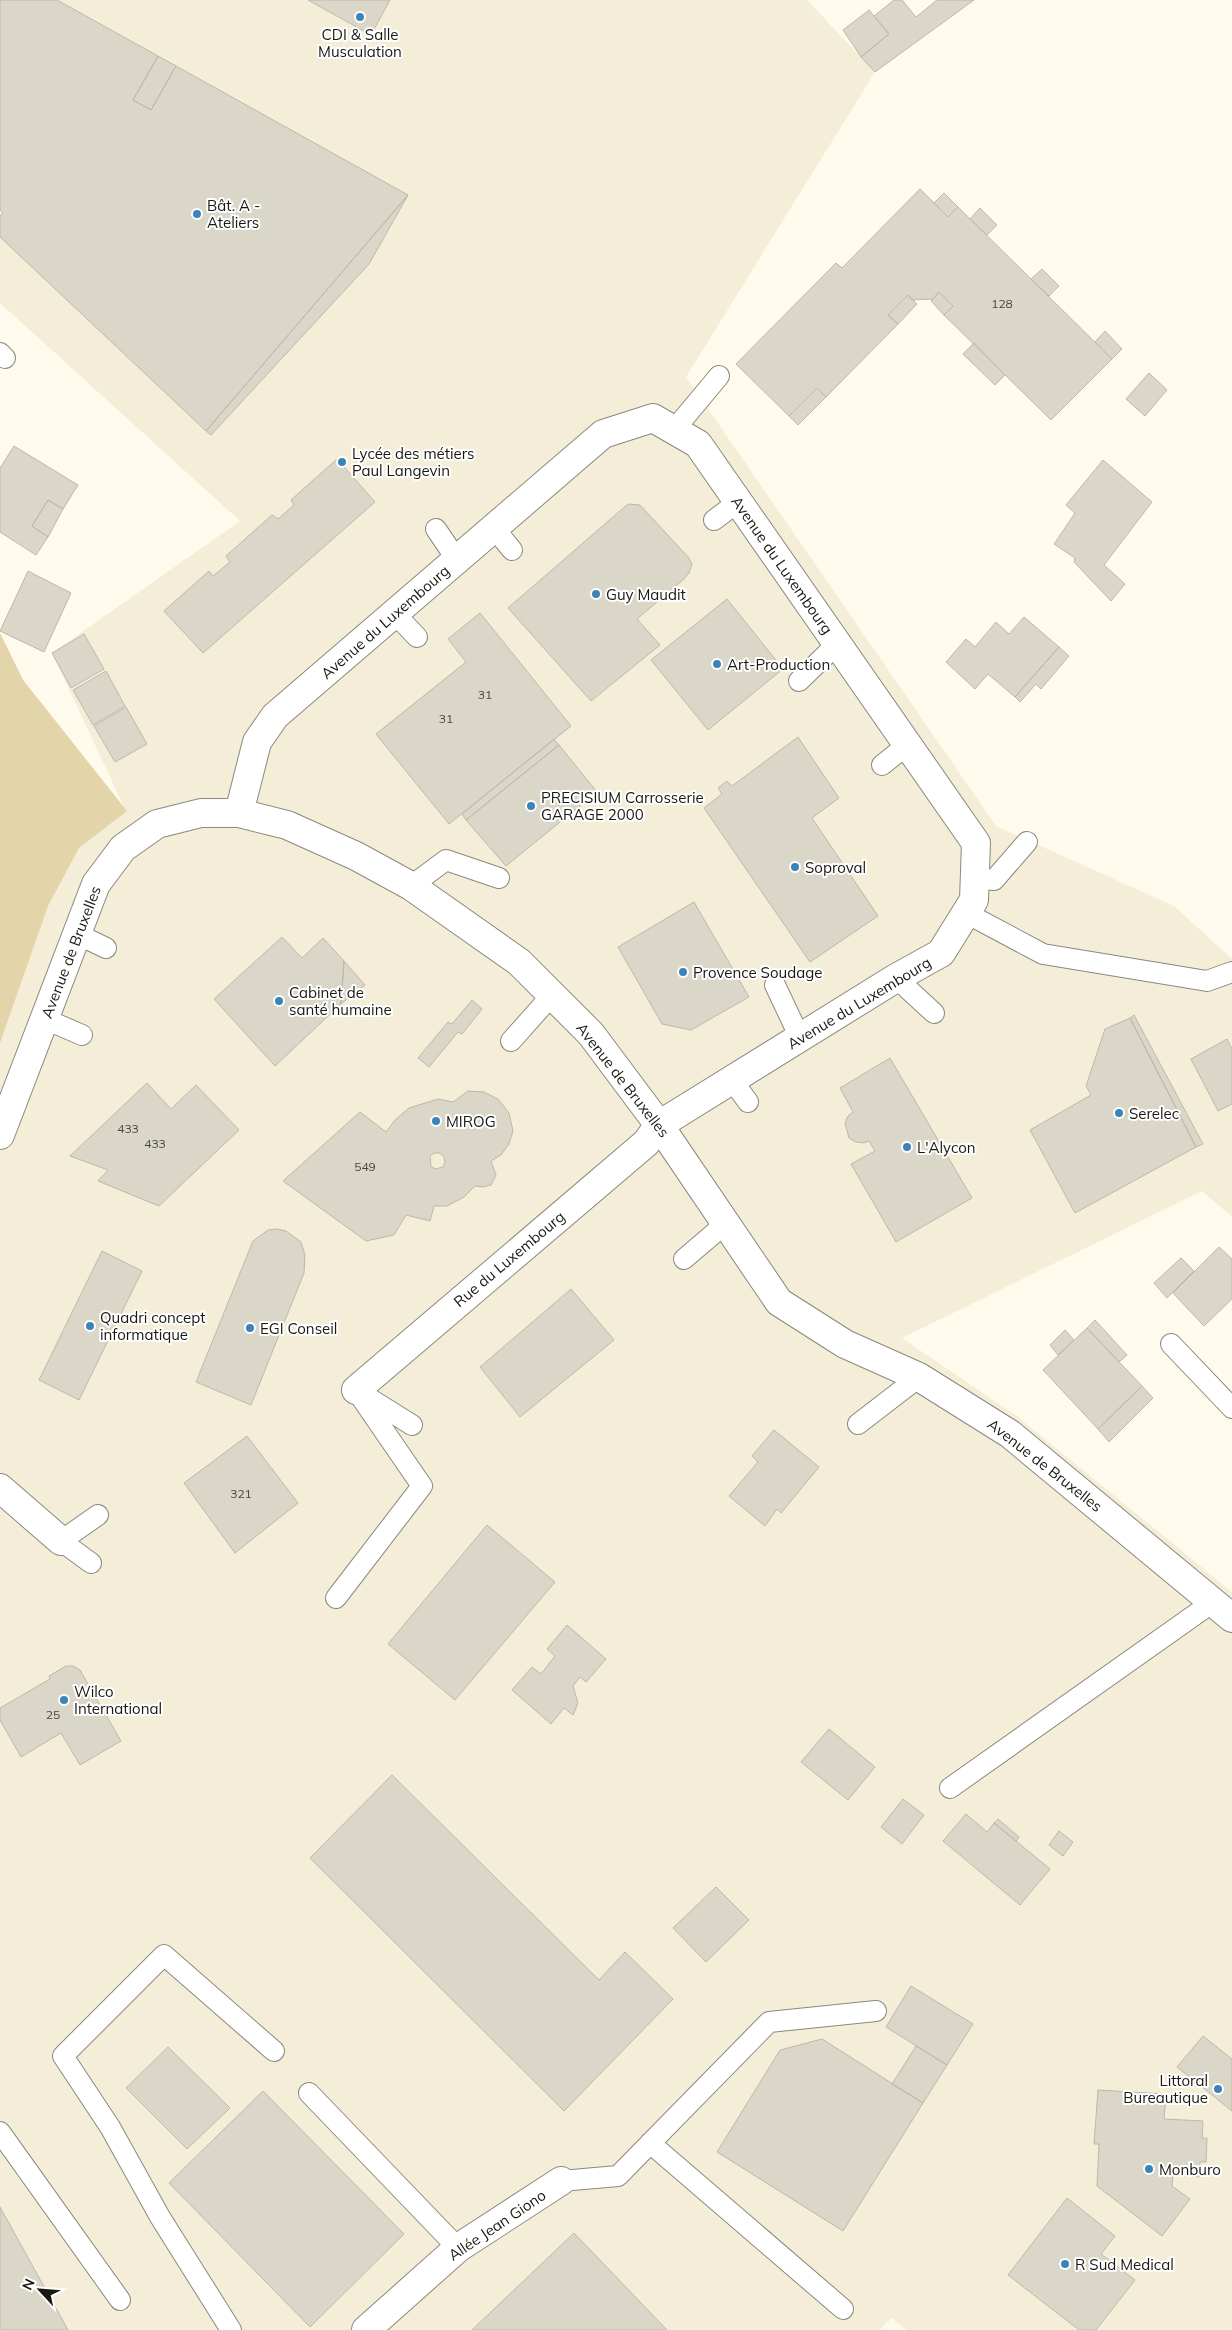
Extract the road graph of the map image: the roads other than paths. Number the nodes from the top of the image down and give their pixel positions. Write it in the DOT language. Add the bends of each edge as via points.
graph roads {
  1 [pos="719,376"];
  2 [pos="674,430"];
  3 [pos="738,502"];
  4 [pos="714,520"];
  5 [pos="494,528"];
  6 [pos="436,529"];
  7 [pos="512,550"];
  8 [pos="457,560"];
  9 [pos="395,614"];
  10 [pos="417,637"];
  11 [pos="838,644"];
  12 [pos="799,681"];
  13 [pos="907,745"];
  14 [pos="882,765"];
  15 [pos="239,813"];
  16 [pos="1027,842"];
  17 [pos="499,878"];
  18 [pos="975,878"];
  19 [pos="412,886"];
  20 [pos="966,913"];
  21 [pos="77,934"];
  22 [pos="106,948"];
  23 [pos="1232,972"];
  24 [pos="896,978"];
  25 [pos="774,985"];
  26 [pos="552,995"];
  27 [pos="934,1013"];
  28 [pos="44,1019"];
  29 [pos="82,1035"];
  30 [pos="800,1038"];
  31 [pos="511,1041"];
  32 [pos="732,1080"];
  33 [pos="748,1102"];
  34 [pos="659,1125"];
  35 [pos="0,1135"];
  36 [pos="725,1224"];
  37 [pos="684,1259"];
  38 [pos="1171,1344"];
  39 [pos="919,1377"];
  40 [pos="356,1390"];
  41 [pos="1232,1408"];
  42 [pos="858,1424"];
  43 [pos="412,1425"];
  44 [pos="0,1488"];
  45 [pos="98,1515"];
  46 [pos="61,1541"];
  47 [pos="90,1563"];
  48 [pos="336,1598"];
  49 [pos="1222,1610"];
  50 [pos="950,1788"];
  51 [pos="876,2011"];
  52 [pos="274,2052"];
  53 [pos="309,2094"];
  54 [pos="0,2132"];
  55 [pos="650,2143"];
  56 [pos="562,2181"];
  57 [pos="458,2248"];
  58 [pos="120,2300"];
  59 [pos="843,2309"];
  60 [pos="231,2330"];
  61 [pos="366,2330"];
  1 -- 2 [label="lane"];
  2 -- 3 [label="street, Avenue du Luxembourg" via="698,444"];
  2 -- 5 [label="street, Avenue du Luxembourg" via="653,418 603,434"];
  3 -- 4 [label="lane"];
  3 -- 11 [label="street, Avenue du Luxembourg"];
  5 -- 7 [label="lane"];
  5 -- 8 [label="street, Avenue du Luxembourg"];
  6 -- 8 [label="lane"];
  8 -- 9 [label="street, Avenue du Luxembourg"];
  9 -- 10 [label="lane"];
  9 -- 15 [label="street, Avenue du Luxembourg" via="275,716 257,742"];
  11 -- 12 [label="lane"];
  11 -- 13 [label="street, Avenue du Luxembourg"];
  13 -- 14 [label="lane"];
  13 -- 18 [label="street, Avenue du Luxembourg" via="976,843"];
  15 -- 19 [label="street, Avenue de Bruxelles" via="288,825"];
  15 -- 21 [label="street, Avenue de Bruxelles" via="201,813 157,824 124,848 96,884"];
  16 -- 18 [label="lane" via="994,880"];
  17 -- 19 [label="lane" via="446,860"];
  18 -- 20 [label="street, Avenue du Luxembourg" via="974,900"];
  19 -- 26 [label="street, Avenue de Bruxelles" via="455,927 519,962"];
  20 -- 23 [label="lane" via="1043,954 1207,981"];
  20 -- 24 [label="street, Avenue du Luxembourg" via="941,954"];
  21 -- 22 [label="lane"];
  21 -- 28 [label="street, Avenue de Bruxelles"];
  24 -- 27 [label="lane"];
  24 -- 30 [label="street, Avenue du Luxembourg"];
  25 -- 30 [label="lane"];
  26 -- 31 [label="lane"];
  26 -- 34 [label="street, Avenue de Bruxelles" via="591,1034"];
  28 -- 29 [label="lane"];
  28 -- 35 [label="street, Avenue de Bruxelles"];
  30 -- 32 [label="street, Avenue du Luxembourg"];
  32 -- 33 [label="lane"];
  32 -- 34 [label="street, Avenue du Luxembourg"];
  34 -- 36 [label="street, Avenue de Bruxelles"];
  34 -- 40 [label="street, Rue du Luxembourg" via="646,1143 558,1207"];
  36 -- 37 [label="lane"];
  36 -- 39 [label="street, Avenue de Bruxelles" via="779,1302 845,1344"];
  38 -- 41 [label="lane"];
  39 -- 42 [label="lane"];
  39 -- 49 [label="street, Avenue de Bruxelles" via="1010,1434"];
  40 -- 43 [label="lane"];
  40 -- 48 [label="lane" via="422,1486"];
  44 -- 46 [label="street"];
  45 -- 46 [label="lane"];
  46 -- 47 [label="lane"];
  49 -- 50 [label="lane"];
  51 -- 55 [label="lane" via="769,2022"];
  52 -- 60 [label="lane" via="164,1954 63,2056 110,2127 160,2217"];
  53 -- 57 [label="lane"];
  54 -- 58 [label="lane"];
  55 -- 56 [label="lane" via="618,2176"];
  55 -- 59 [label="lane"];
  56 -- 57 [label="street, Allée Jean Giono"];
  57 -- 61 [label="street, Allée Jean Giono"];
}
